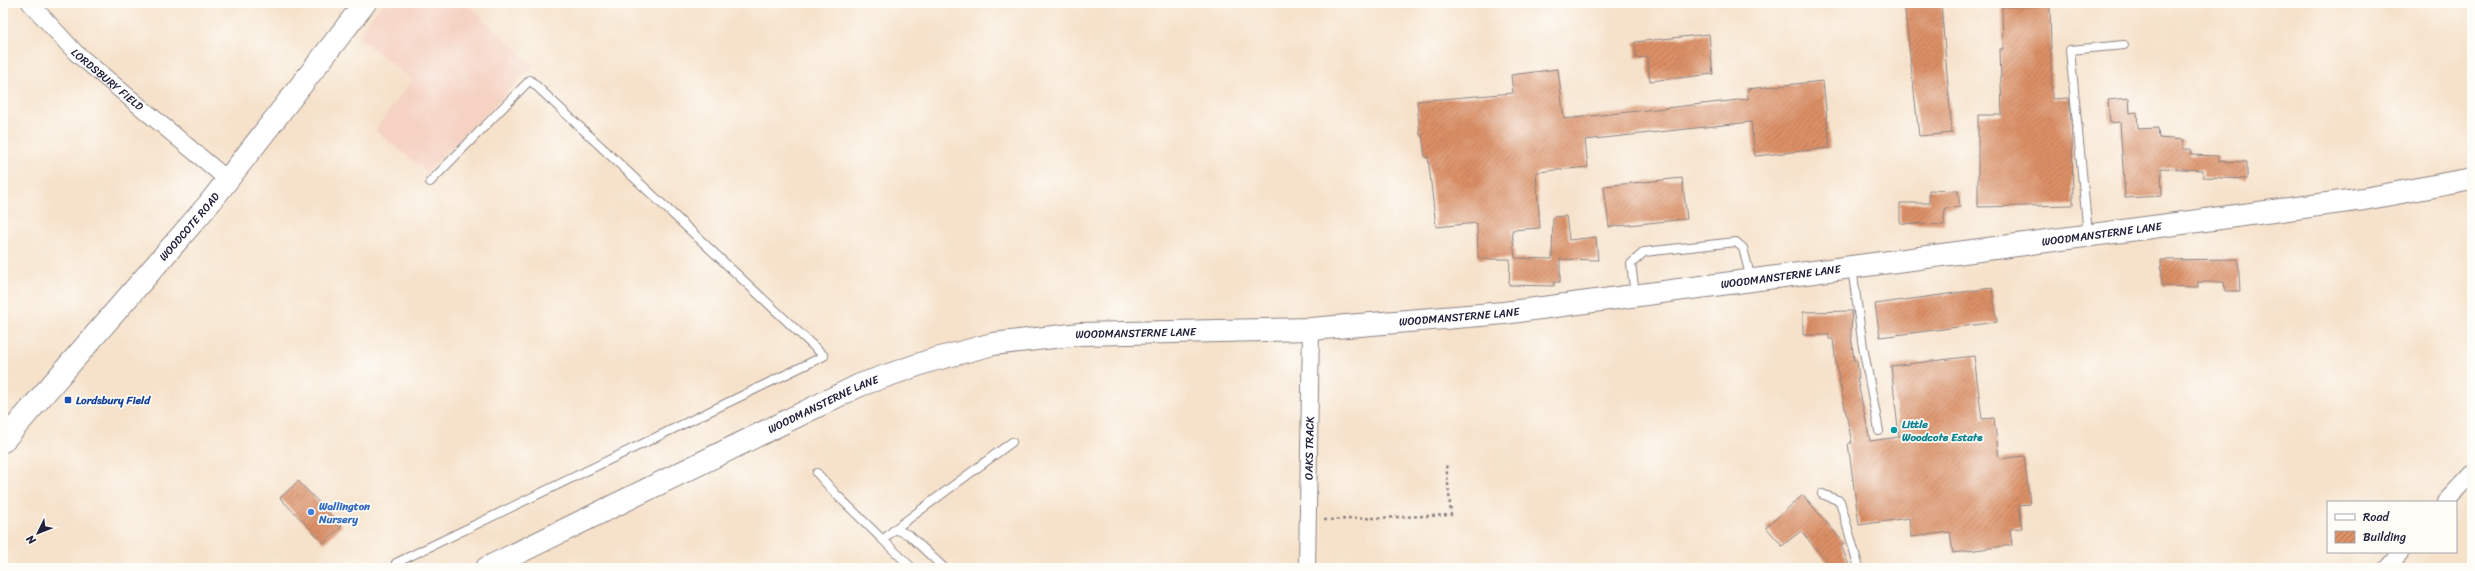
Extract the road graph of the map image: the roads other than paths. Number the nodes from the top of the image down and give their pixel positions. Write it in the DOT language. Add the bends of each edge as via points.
graph roads {
  1 [pos="30,3"];
  2 [pos="365,3"];
  3 [pos="2124,45"];
  4 [pos="2472,179"];
  5 [pos="228,180"];
  6 [pos="430,182"];
  7 [pos="2088,235"];
  8 [pos="1852,266"];
  9 [pos="1751,280"];
  10 [pos="1635,295"];
  11 [pos="1311,329"];
  12 [pos="1879,431"];
  13 [pos="3,441"];
  14 [pos="1012,442"];
  15 [pos="817,473"];
  16 [pos="2472,473"];
  17 [pos="1822,494"];
  18 [pos="2446,501"];
  19 [pos="895,529"];
  20 [pos="883,540"];
  21 [pos="2400,553"];
  22 [pos="398,568"];
  23 [pos="487,568"];
  24 [pos="912,568"];
  25 [pos="944,568"];
  26 [pos="1307,568"];
  27 [pos="1859,568"];
  28 [pos="2387,568"];
  1 -- 5 [label="street, LORDSBURY FIELD" via="76,53"];
  2 -- 5 [label="street, WOODCOTE ROAD"];
  3 -- 7 [label="lane" via="2070,50"];
  4 -- 7 [label="street, WOODMANSTERNE LANE" via="2364,199"];
  5 -- 13 [label="street, WOODCOTE ROAD" via="162,260"];
  6 -- 22 [label="lane" via="530,80 824,356 396,563"];
  7 -- 8 [label="street, WOODMANSTERNE LANE"];
  8 -- 9 [label="street, WOODMANSTERNE LANE"];
  8 -- 12 [label="lane" via="1863,347"];
  9 -- 10 [label="street, WOODMANSTERNE LANE"];
  9 -- 10 [label="lane" via="1743,248 1736,242 1644,252 1632,264"];
  10 -- 11 [label="street, WOODMANSTERNE LANE" via="1504,313"];
  11 -- 23 [label="street, WOODMANSTERNE LANE" via="1080,334 993,344 929,361 860,385"];
  11 -- 26 [label="street, OAKS TRACK"];
  14 -- 19 [label="lane"];
  15 -- 20 [label="lane"];
  16 -- 18 [label="street"];
  17 -- 27 [label="lane" via="1840,501"];
  19 -- 20 [label="lane"];
  19 -- 25 [label="lane" via="909,535"];
  20 -- 24 [label="lane"];
  21 -- 28 [label="street"];
}
